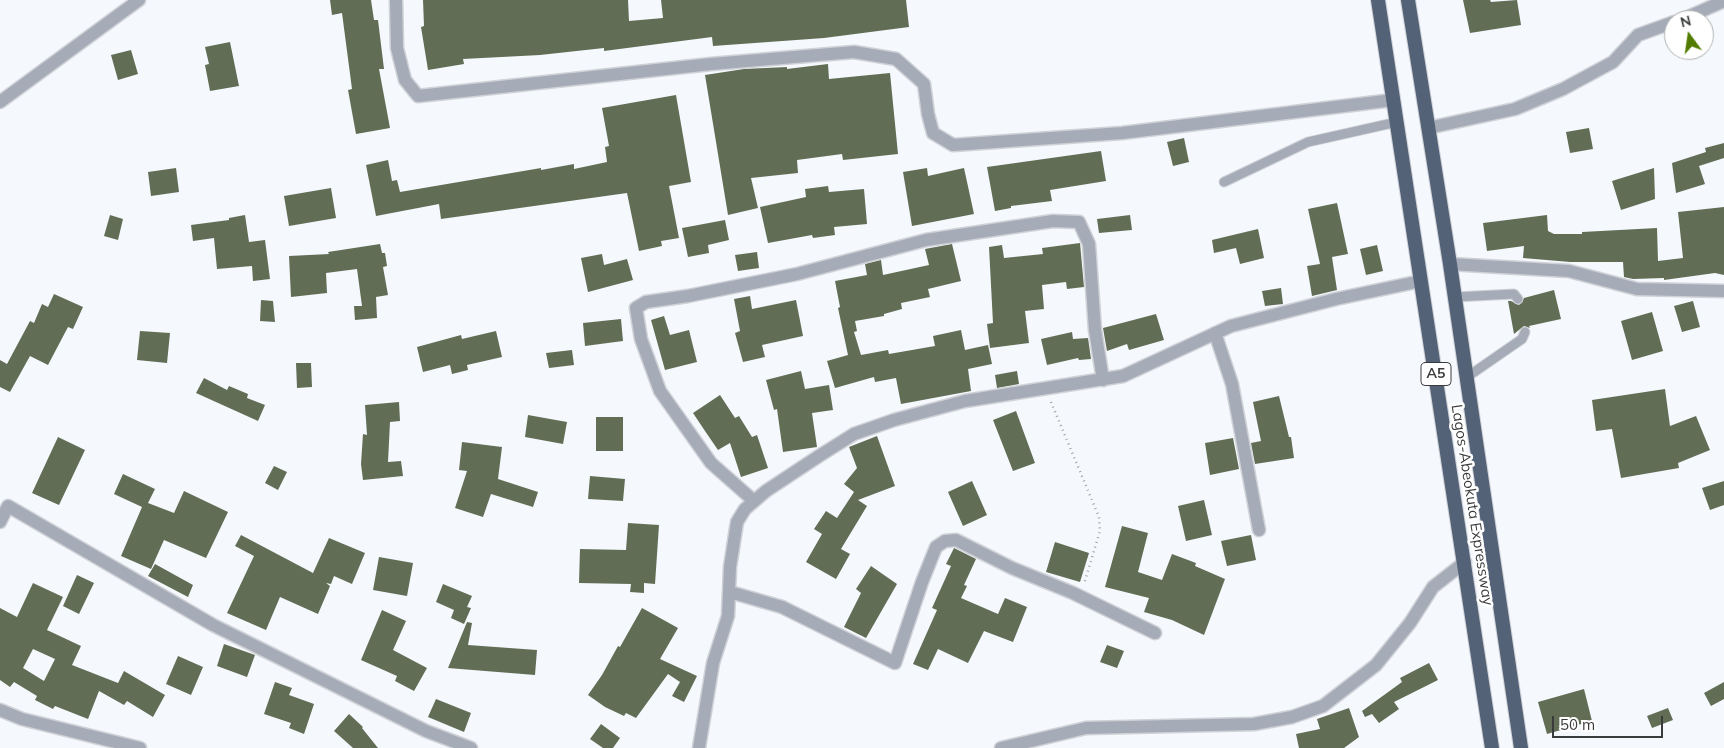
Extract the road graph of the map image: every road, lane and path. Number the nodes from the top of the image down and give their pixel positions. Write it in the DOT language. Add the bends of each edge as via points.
graph roads {
  1 [pos="139,0"];
  2 [pos="396,0"];
  3 [pos="1378,0"];
  4 [pos="1408,0"];
  5 [pos="1724,1"];
  6 [pos="1703,10"];
  7 [pos="1664,26"];
  8 [pos="1393,100"];
  9 [pos="0,102"];
  10 [pos="1397,122"];
  11 [pos="1428,128"];
  12 [pos="1224,182"];
  13 [pos="1450,264"];
  14 [pos="1422,281"];
  15 [pos="1724,291"];
  16 [pos="1455,297"];
  17 [pos="1518,299"];
  18 [pos="1525,332"];
  19 [pos="1215,333"];
  20 [pos="1467,377"];
  21 [pos="1103,380"];
  22 [pos="1047,388"];
  23 [pos="754,501"];
  24 [pos="0,522"];
  25 [pos="1258,530"];
  26 [pos="1465,562"];
  27 [pos="730,592"];
  28 [pos="1080,596"];
  29 [pos="1155,633"];
  30 [pos="0,710"];
  31 [pos="140,748"];
  32 [pos="471,748"];
  33 [pos="699,748"];
  34 [pos="1001,748"];
  35 [pos="1492,748"];
  36 [pos="1521,748"];
  1 -- 9 [label="street"];
  2 -- 8 [label="street" via="398,48 405,80 418,96 854,52 896,59 924,84 934,133 953,145 1122,133"];
  3 -- 8 [label="highway, Lagos-Abeokuta Expressway / A5"];
  4 -- 11 [label="highway, Lagos-Abeokuta Expressway / A5"];
  5 -- 6 [label="street"];
  7 -- 11 [label="street" via="1638,36 1613,62 1562,90 1515,109"];
  8 -- 10 [label="highway, Lagos-Abeokuta Expressway / A5"];
  10 -- 12 [label="lane" via="1308,142"];
  10 -- 14 [label="highway, Lagos-Abeokuta Expressway / A5"];
  11 -- 13 [label="highway, Lagos-Abeokuta Expressway / A5"];
  13 -- 15 [label="street" via="1569,271 1637,289"];
  13 -- 16 [label="highway, Lagos-Abeokuta Expressway / A5"];
  14 -- 19 [label="street" via="1326,301"];
  14 -- 26 [label="highway, Lagos-Abeokuta Expressway / A5"];
  16 -- 17 [label="lane" via="1514,294"];
  16 -- 20 [label="highway, Lagos-Abeokuta Expressway / A5"];
  18 -- 20 [label="lane" via="1522,339"];
  19 -- 21 [label="street" via="1123,376"];
  19 -- 25 [label="street" via="1232,384"];
  20 -- 36 [label="highway, Lagos-Abeokuta Expressway / A5"];
  21 -- 22 [label="street"];
  21 -- 23 [label="street" via="1095,330 1089,244 1079,222 1053,221 926,240 797,274 646,302 636,308 640,339 660,391 711,463"];
  22 -- 23 [label="street" via="965,401 854,434"];
  22 -- 28 [label="path" via="1099,517 1100,531"];
  23 -- 27 [label="street" via="737,522"];
  24 -- 32 [label="street" via="8,506 214,625 426,731"];
  26 -- 34 [label="street" via="1433,587 1410,623 1376,665 1323,706 1292,717 1254,724 1086,728"];
  26 -- 35 [label="highway, Lagos-Abeokuta Expressway / A5"];
  27 -- 28 [label="street" via="782,607 895,663 922,582 936,548 945,541 956,540"];
  27 -- 33 [label="street" via="728,616 713,663"];
  28 -- 29 [label="street"];
  30 -- 31 [label="street" via="22,719"];
}
